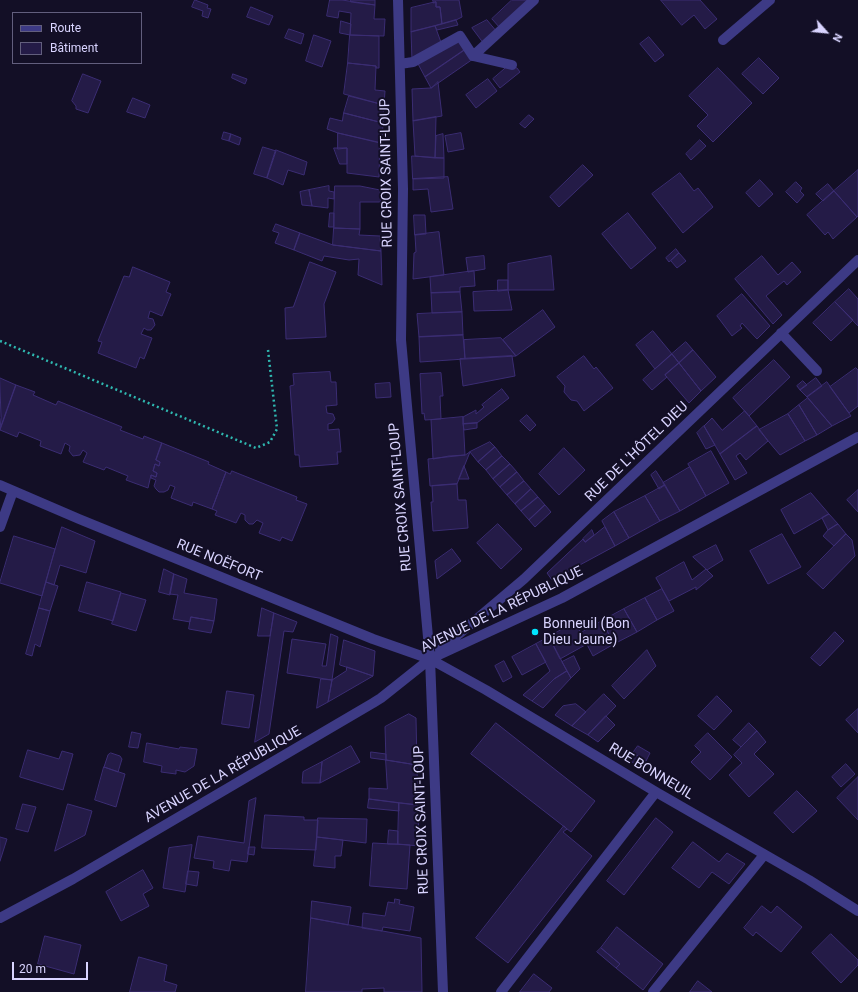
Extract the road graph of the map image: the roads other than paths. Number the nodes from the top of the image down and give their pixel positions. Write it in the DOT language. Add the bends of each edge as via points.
graph roads {
  1 [pos="398,0"];
  2 [pos="534,0"];
  3 [pos="770,0"];
  4 [pos="723,40"];
  5 [pos="473,56"];
  6 [pos="400,64"];
  7 [pos="512,65"];
  8 [pos="858,260"];
  9 [pos="781,333"];
  10 [pos="817,371"];
  11 [pos="858,437"];
  12 [pos="0,485"];
  13 [pos="14,491"];
  14 [pos="0,527"];
  15 [pos="430,659"];
  16 [pos="656,792"];
  17 [pos="764,855"];
  18 [pos="858,911"];
  19 [pos="0,918"];
  20 [pos="443,992"];
  21 [pos="501,992"];
  22 [pos="653,992"];
  1 -- 6 [label="street, RUE CROIX SAINT-LOUP"];
  2 -- 5 [label="street"];
  3 -- 4 [label="street"];
  5 -- 6 [label="street" via="460,36 413,62"];
  5 -- 7 [label="street"];
  6 -- 15 [label="street, RUE CROIX SAINT-LOUP" via="403,189 401,340"];
  8 -- 9 [label="street, RUE DE L'HÔTEL DIEU"];
  9 -- 10 [label="street"];
  9 -- 15 [label="street, RUE DE L'HÔTEL DIEU" via="524,579"];
  11 -- 15 [label="street, AVENUE DE LA RÉPUBLIQUE" via="562,598"];
  12 -- 13 [label="street, RUE NOËFORT"];
  13 -- 14 [label="street"];
  13 -- 15 [label="street, RUE NOËFORT" via="373,639"];
  15 -- 16 [label="street, RUE BONNEUIL"];
  15 -- 19 [label="street, AVENUE DE LA RÉPUBLIQUE" via="373,703"];
  15 -- 20 [label="street, RUE CROIX SAINT-LOUP"];
  16 -- 17 [label="street, RUE BONNEUIL"];
  16 -- 21 [label="street"];
  17 -- 18 [label="street, RUE BONNEUIL"];
  17 -- 22 [label="street"];
}
